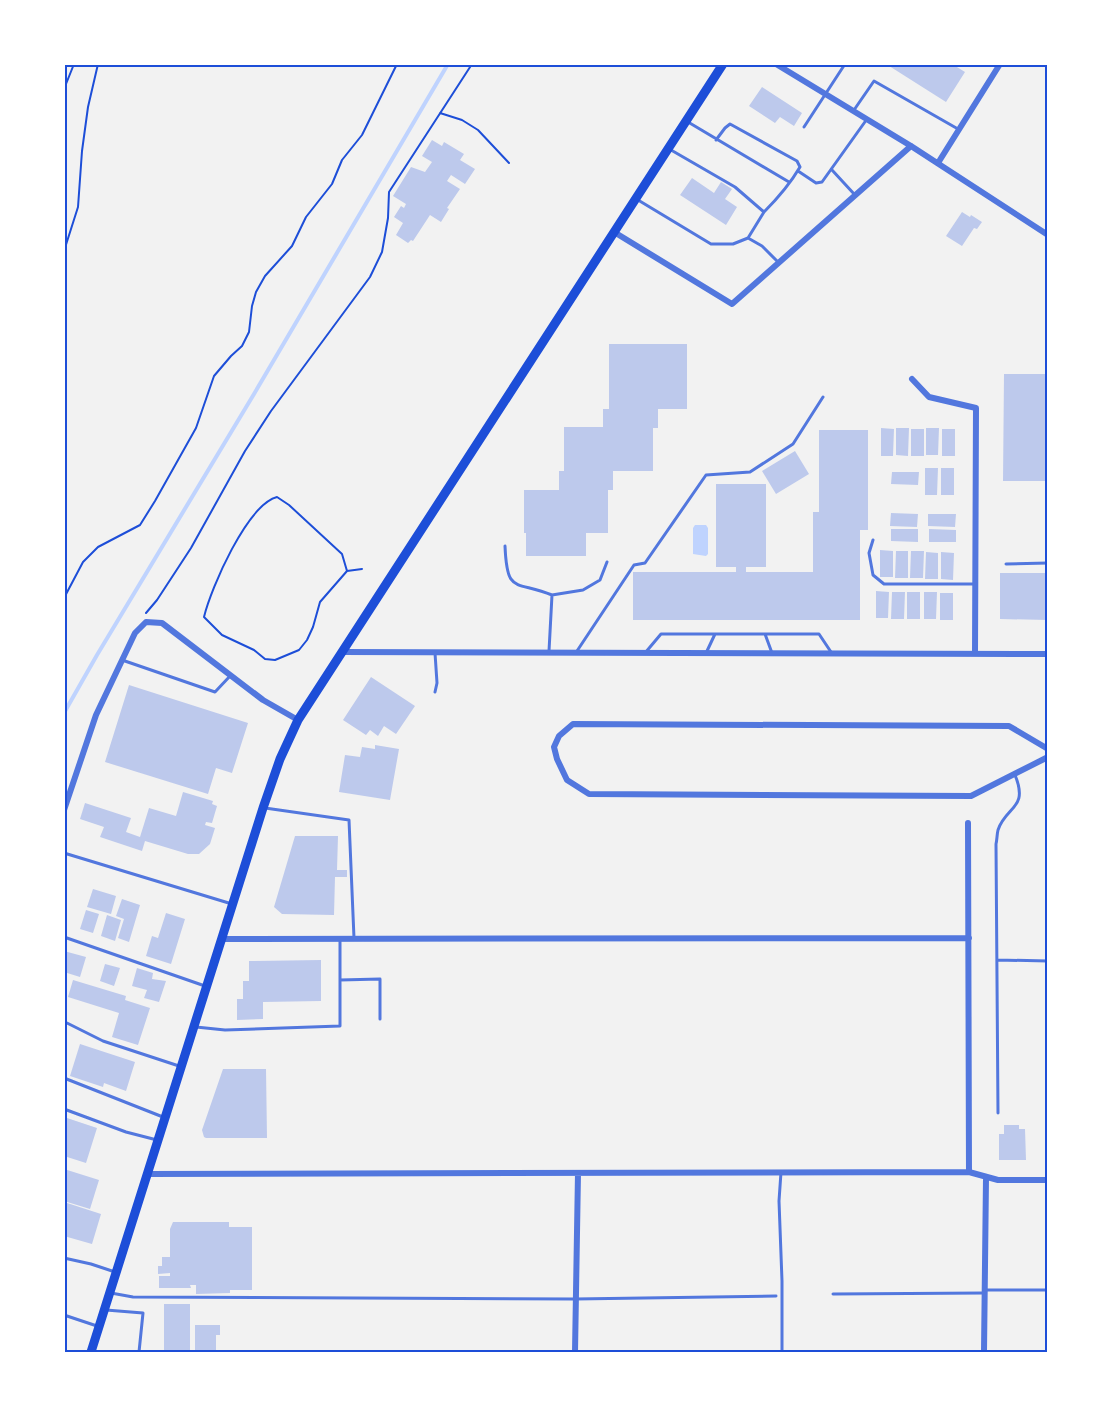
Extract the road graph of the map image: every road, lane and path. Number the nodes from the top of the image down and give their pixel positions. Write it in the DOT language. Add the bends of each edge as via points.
graph roads {
  1 [pos="74,64"];
  2 [pos="98,64"];
  3 [pos="397,64"];
  4 [pos="472,64"];
  5 [pos="723,64"];
  6 [pos="776,64"];
  7 [pos="846,64"];
  8 [pos="1000,64"];
  9 [pos="64,89"];
  10 [pos="825,94"];
  11 [pos="853,111"];
  12 [pos="440,113"];
  13 [pos="867,120"];
  14 [pos="686,122"];
  15 [pos="804,127"];
  16 [pos="959,130"];
  17 [pos="717,140"];
  18 [pos="911,146"];
  19 [pos="669,148"];
  20 [pos="509,162"];
  21 [pos="938,163"];
  22 [pos="832,170"];
  23 [pos="798,171"];
  24 [pos="789,182"];
  25 [pos="856,195"];
  26 [pos="636,199"];
  27 [pos="764,212"];
  28 [pos="614,231"];
  29 [pos="1047,235"];
  30 [pos="748,238"];
  31 [pos="64,251"];
  32 [pos="779,263"];
  33 [pos="912,378"];
  34 [pos="823,397"];
  35 [pos="873,540"];
  36 [pos="505,546"];
  37 [pos="607,562"];
  38 [pos="1047,563"];
  39 [pos="1006,564"];
  40 [pos="362,569"];
  41 [pos="347,571"];
  42 [pos="976,584"];
  43 [pos="552,595"];
  44 [pos="64,598"];
  45 [pos="146,622"];
  46 [pos="715,634"];
  47 [pos="765,634"];
  48 [pos="342,652"];
  49 [pos="435,652"];
  50 [pos="548,653"];
  51 [pos="576,653"];
  52 [pos="645,653"];
  53 [pos="706,653"];
  54 [pos="772,653"];
  55 [pos="832,653"];
  56 [pos="975,653"];
  57 [pos="1047,654"];
  58 [pos="122,660"];
  59 [pos="231,675"];
  60 [pos="435,692"];
  61 [pos="298,720"];
  62 [pos="1047,749"];
  63 [pos="1047,757"];
  64 [pos="1015,774"];
  65 [pos="263,808"];
  66 [pos="64,810"];
  67 [pos="968,823"];
  68 [pos="64,853"];
  69 [pos="232,904"];
  70 [pos="64,937"];
  71 [pos="340,938"];
  72 [pos="354,938"];
  73 [pos="969,938"];
  74 [pos="222,939"];
  75 [pos="997,960"];
  76 [pos="1047,961"];
  77 [pos="340,980"];
  78 [pos="207,987"];
  79 [pos="380,1019"];
  80 [pos="67,1023"];
  81 [pos="194,1026"];
  82 [pos="181,1066"];
  83 [pos="64,1078"];
  84 [pos="64,1109"];
  85 [pos="998,1113"];
  86 [pos="165,1118"];
  87 [pos="158,1140"];
  88 [pos="781,1172"];
  89 [pos="969,1172"];
  90 [pos="578,1173"];
  91 [pos="148,1174"];
  92 [pos="986,1178"];
  93 [pos="1047,1180"];
  94 [pos="64,1258"];
  95 [pos="116,1272"];
  96 [pos="1047,1290"];
  97 [pos="984,1291"];
  98 [pos="109,1293"];
  99 [pos="833,1294"];
  100 [pos="776,1296"];
  101 [pos="575,1299"];
  102 [pos="104,1310"];
  103 [pos="64,1315"];
  104 [pos="99,1326"];
  105 [pos="91,1353"];
  106 [pos="140,1353"];
  107 [pos="575,1353"];
  108 [pos="782,1353"];
  109 [pos="984,1353"];
  1 -- 9 [label="path"];
  2 -- 31 [label="path" via="83,140 78,207"];
  3 -- 44 [label="path" via="362,135 342,160 332,184 306,216 292,246 265,276 252,306 249,332 242,346 214,376 196,428 155,501 140,525 98,547 83,562"];
  4 -- 12 [label="path"];
  5 -- 14 [label="main road"];
  6 -- 10 [label="street"];
  7 -- 10 [label="lane"];
  8 -- 16 [label="street"];
  10 -- 11 [label="street"];
  10 -- 15 [label="lane"];
  11 -- 13 [label="street"];
  11 -- 16 [label="lane" via="874,81"];
  12 -- 20 [label="path" via="478,130"];
  12 -- 45 [label="path" via="389,192 382,252 370,277 245,451 186,556 146,611"];
  13 -- 18 [label="street"];
  13 -- 22 [label="lane"];
  14 -- 17 [label="lane"];
  14 -- 19 [label="main road"];
  16 -- 21 [label="street"];
  17 -- 23 [label="lane" via="730,124 798,161"];
  17 -- 24 [label="lane"];
  18 -- 21 [label="street"];
  18 -- 25 [label="street"];
  19 -- 26 [label="main road"];
  19 -- 27 [label="lane" via="735,187"];
  21 -- 29 [label="street"];
  22 -- 23 [label="lane" via="822,182 816,183"];
  22 -- 25 [label="lane"];
  23 -- 24 [label="lane"];
  24 -- 27 [label="lane"];
  25 -- 32 [label="street"];
  26 -- 28 [label="main road"];
  26 -- 30 [label="lane" via="711,244 733,244"];
  27 -- 30 [label="lane"];
  28 -- 32 [label="street" via="732,304"];
  28 -- 48 [label="main road"];
  30 -- 32 [label="lane"];
  33 -- 42 [label="street" via="929,397 976,408"];
  34 -- 51 [label="lane" via="793,444 750,472 706,475 645,563 634,565"];
  35 -- 42 [label="lane" via="869,554 873,575 884,584"];
  36 -- 43 [label="lane" via="508,576 515,584"];
  37 -- 43 [label="lane" via="600,580 583,590"];
  38 -- 39 [label="lane"];
  40 -- 41 [label="path"];
  41 -- 41 [label="path" via="320,602 313,627 299,650 275,660 222,635 204,617 227,558 250,520 277,497 342,554"];
  42 -- 56 [label="street"];
  43 -- 50 [label="lane"];
  45 -- 58 [label="street" via="135,633"];
  45 -- 59 [label="street" via="162,623"];
  46 -- 47 [label="lane"];
  46 -- 52 [label="lane" via="661,634"];
  46 -- 53 [label="lane"];
  47 -- 54 [label="lane"];
  47 -- 55 [label="lane" via="819,634"];
  48 -- 49 [label="street"];
  48 -- 61 [label="main road"];
  49 -- 50 [label="street"];
  49 -- 60 [label="lane"];
  50 -- 51 [label="street"];
  51 -- 52 [label="street"];
  52 -- 53 [label="street"];
  53 -- 54 [label="street"];
  54 -- 55 [label="street"];
  55 -- 56 [label="street"];
  56 -- 57 [label="street"];
  58 -- 59 [label="lane" via="215,692"];
  58 -- 66 [label="street" via="96,715"];
  59 -- 61 [label="street"];
  61 -- 65 [label="main road"];
  62 -- 64 [label="street" via="1010,726 585,724 573,724 559,736 554,747 567,780 589,794 971,796"];
  63 -- 64 [label="street"];
  64 -- 75 [label="lane" via="1019,798 998,829 996,844"];
  65 -- 69 [label="main road"];
  65 -- 72 [label="lane" via="349,820"];
  67 -- 73 [label="street"];
  68 -- 69 [label="lane"];
  69 -- 74 [label="main road"];
  70 -- 78 [label="lane"];
  71 -- 72 [label="street"];
  71 -- 74 [label="street"];
  71 -- 77 [label="lane"];
  72 -- 73 [label="street"];
  73 -- 89 [label="street"];
  74 -- 78 [label="main road"];
  75 -- 76 [label="lane"];
  75 -- 85 [label="lane"];
  77 -- 79 [label="lane" via="380,979"];
  77 -- 81 [label="lane" via="340,1026 225,1030"];
  78 -- 81 [label="main road"];
  80 -- 82 [label="lane" via="103,1041"];
  81 -- 82 [label="main road"];
  82 -- 86 [label="main road"];
  83 -- 86 [label="lane"];
  84 -- 87 [label="lane"];
  86 -- 87 [label="main road"];
  87 -- 91 [label="main road"];
  88 -- 89 [label="street"];
  88 -- 90 [label="street"];
  88 -- 108 [label="lane"];
  89 -- 92 [label="street"];
  90 -- 91 [label="street"];
  90 -- 101 [label="street"];
  91 -- 95 [label="main road"];
  92 -- 93 [label="street"];
  92 -- 97 [label="street"];
  94 -- 95 [label="lane"];
  95 -- 98 [label="main road"];
  96 -- 97 [label="lane"];
  97 -- 99 [label="lane"];
  97 -- 109 [label="street"];
  98 -- 101 [label="lane" via="133,1297"];
  98 -- 102 [label="main road"];
  100 -- 101 [label="lane"];
  101 -- 107 [label="street"];
  102 -- 104 [label="main road"];
  102 -- 106 [label="lane" via="142,1313"];
  103 -- 104 [label="lane"];
  104 -- 105 [label="main road"];
}
